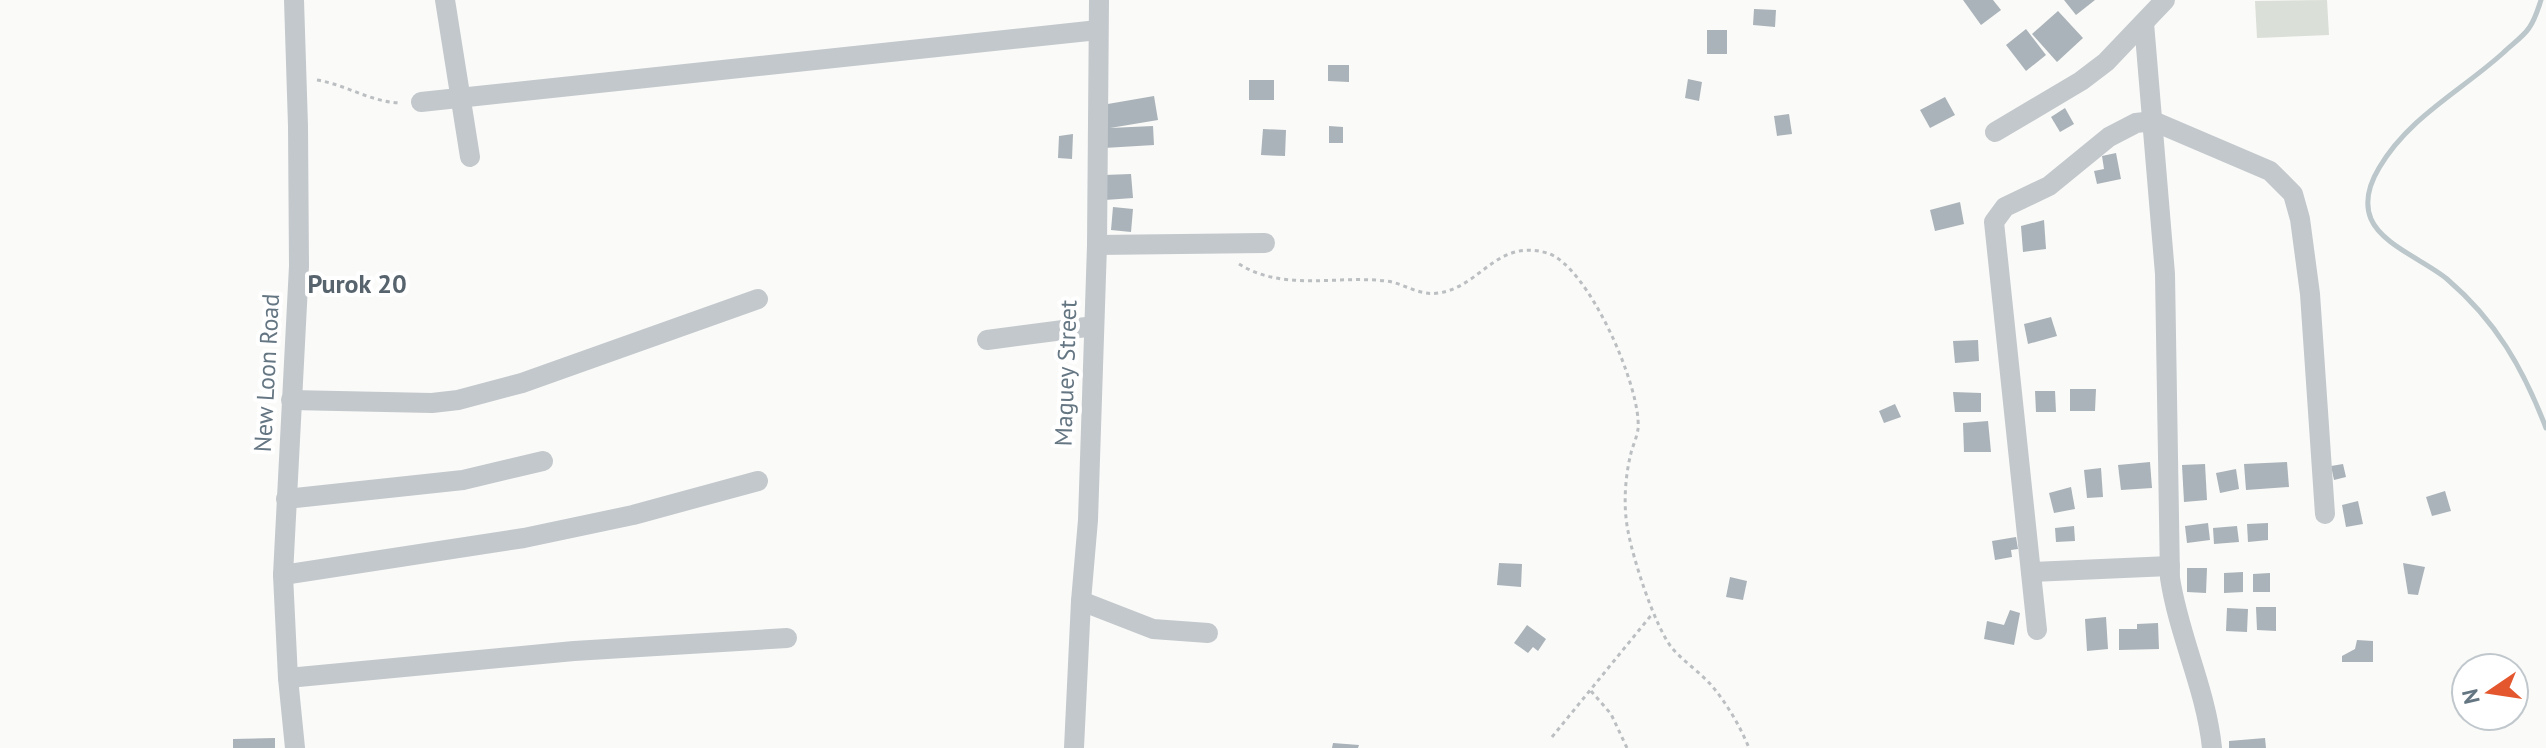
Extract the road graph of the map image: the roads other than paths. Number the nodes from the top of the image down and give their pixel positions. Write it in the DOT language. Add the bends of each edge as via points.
graph roads {
  1 [pos="294,0"];
  2 [pos="445,0"];
  3 [pos="1099,0"];
  4 [pos="2165,0"];
  5 [pos="2144,23"];
  6 [pos="1098,30"];
  7 [pos="460,99"];
  8 [pos="421,102"];
  9 [pos="2153,121"];
  10 [pos="1995,132"];
  11 [pos="470,157"];
  12 [pos="1265,243"];
  13 [pos="1097,245"];
  14 [pos="758,299"];
  15 [pos="1094,326"];
  16 [pos="987,340"];
  17 [pos="291,400"];
  18 [pos="543,461"];
  19 [pos="758,481"];
  20 [pos="286,499"];
  21 [pos="2325,514"];
  22 [pos="2170,566"];
  23 [pos="2031,572"];
  24 [pos="283,575"];
  25 [pos="1081,601"];
  26 [pos="2037,630"];
  27 [pos="1208,633"];
  28 [pos="787,638"];
  29 [pos="288,678"];
  30 [pos="295,748"];
  31 [pos="1074,748"];
  32 [pos="2212,748"];
  1 -- 17 [label="street, New Loon Road" via="299,266"];
  2 -- 7 [label="street"];
  3 -- 6 [label="street, Maguey Street"];
  4 -- 5 [label="street"];
  5 -- 9 [label="street"];
  5 -- 10 [label="street" via="2081,81"];
  6 -- 7 [label="street"];
  6 -- 13 [label="street, Maguey Street"];
  7 -- 8 [label="street"];
  7 -- 11 [label="street"];
  9 -- 21 [label="street" via="2270,171 2293,194 2310,294"];
  9 -- 22 [label="street" via="2165,274"];
  9 -- 23 [label="street" via="2109,137 2049,186 2005,207 1994,222"];
  12 -- 13 [label="street"];
  13 -- 15 [label="street, Maguey Street"];
  14 -- 17 [label="street" via="522,383 458,400"];
  15 -- 16 [label="street"];
  15 -- 25 [label="street, Maguey Street"];
  17 -- 20 [label="street, New Loon Road"];
  18 -- 20 [label="street" via="439,483"];
  19 -- 24 [label="street" via="524,538"];
  20 -- 24 [label="street, New Loon Road"];
  22 -- 23 [label="street"];
  22 -- 32 [label="street" via="2174,607 2198,677"];
  23 -- 26 [label="street"];
  24 -- 29 [label="street, New Loon Road"];
  25 -- 27 [label="street" via="1153,629"];
  25 -- 31 [label="street, Maguey Street"];
  28 -- 29 [label="street" via="574,651"];
  29 -- 30 [label="street, New Loon Road"];
}
